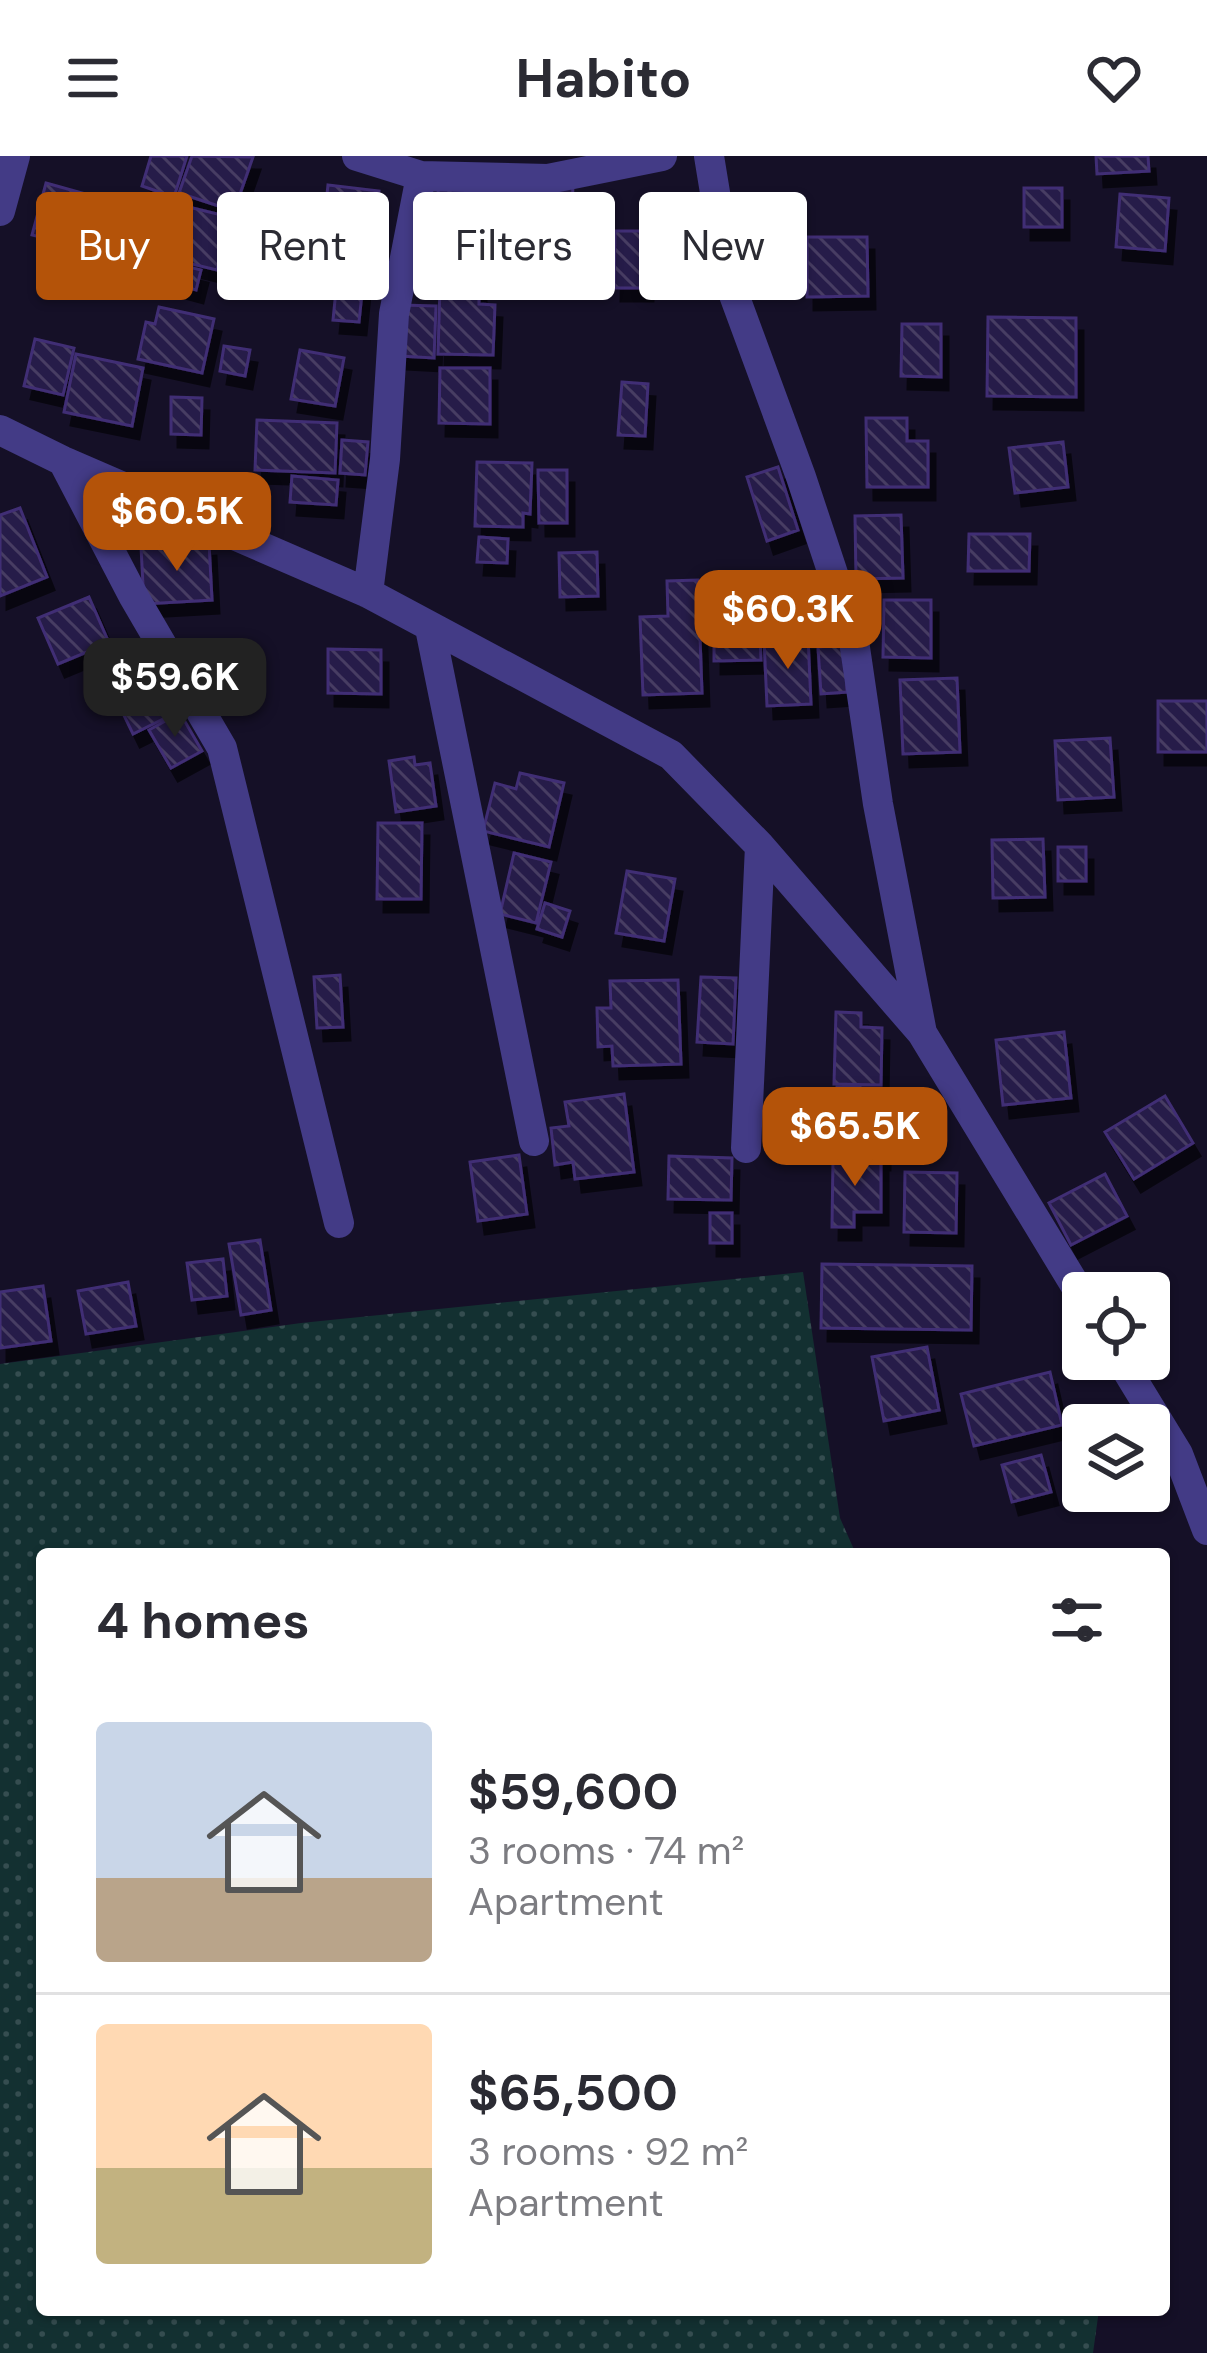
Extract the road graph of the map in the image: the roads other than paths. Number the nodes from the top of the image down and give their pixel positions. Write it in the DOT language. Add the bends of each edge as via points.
graph roads {
  1 [pos="15,156"];
  2 [pos="357,156"];
  3 [pos="662,156"];
  4 [pos="709,156"];
  5 [pos="421,176"];
  6 [pos="0,211"];
  7 [pos="0,430"];
  8 [pos="63,461"];
  9 [pos="368,592"];
  10 [pos="430,628"];
  11 [pos="760,846"];
  12 [pos="922,1033"];
  13 [pos="534,1141"];
  14 [pos="746,1148"];
  15 [pos="339,1223"];
  16 [pos="1067,1272"];
  17 [pos="1133,1380"];
  18 [pos="1207,1530"];
  1 -- 6 [label="street"];
  2 -- 5 [label="street"];
  3 -- 5 [label="street" via="548,179"];
  4 -- 12 [label="street" via="730,284 853,634"];
  5 -- 9 [label="street" via="394,314"];
  7 -- 8 [label="street"];
  8 -- 9 [label="street"];
  8 -- 15 [label="street" via="222,748"];
  9 -- 10 [label="street"];
  10 -- 11 [label="street" via="671,754"];
  10 -- 13 [label="street"];
  11 -- 12 [label="street"];
  11 -- 14 [label="street"];
  12 -- 16 [label="street"];
  17 -- 18 [label="street" via="1178,1454"];
}
